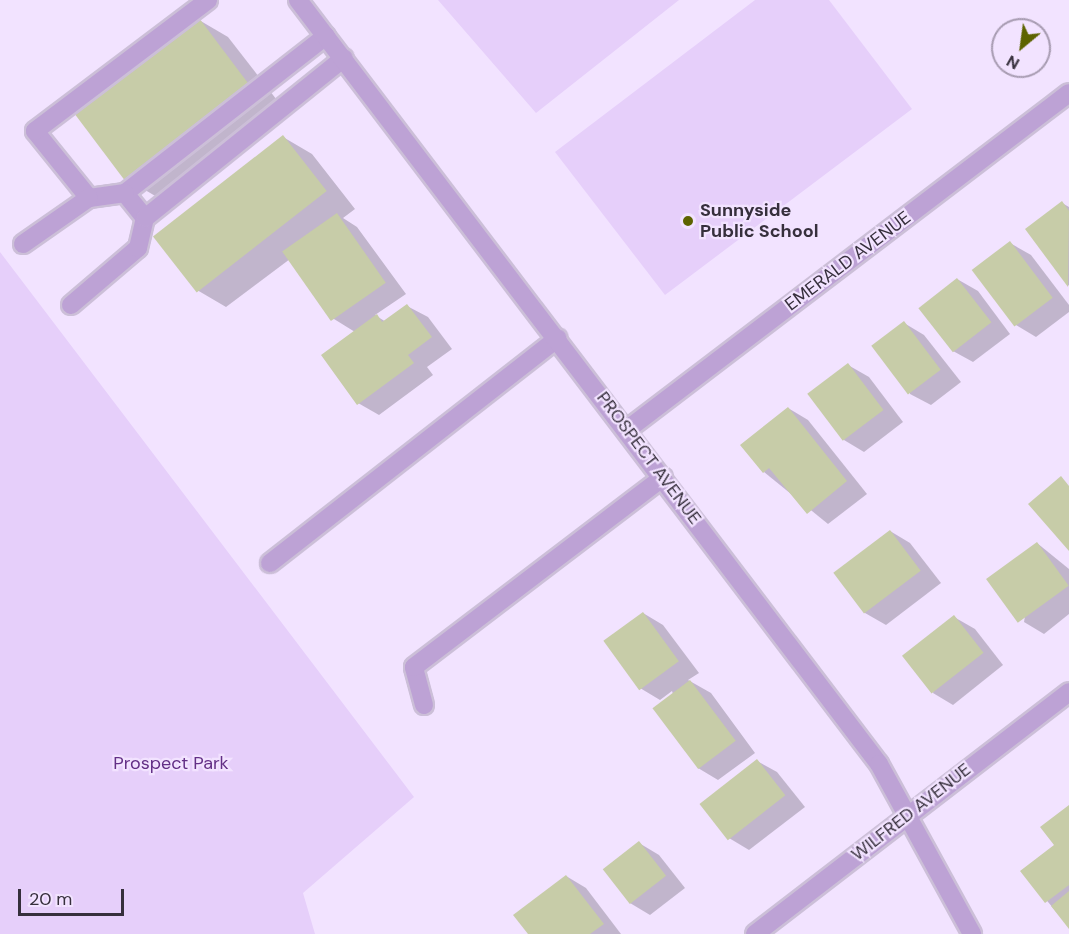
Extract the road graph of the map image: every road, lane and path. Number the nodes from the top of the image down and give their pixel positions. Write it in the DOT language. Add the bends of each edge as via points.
graph roads {
  1 [pos="208,0"];
  2 [pos="298,0"];
  3 [pos="326,36"];
  4 [pos="344,58"];
  5 [pos="1069,93"];
  6 [pos="125,193"];
  7 [pos="89,198"];
  8 [pos="145,218"];
  9 [pos="23,244"];
  10 [pos="71,305"];
  11 [pos="558,338"];
  12 [pos="628,429"];
  13 [pos="663,477"];
  14 [pos="270,563"];
  15 [pos="1069,692"];
  16 [pos="424,705"];
  17 [pos="909,813"];
  18 [pos="755,934"];
  19 [pos="972,934"];
  1 -- 7 [label="street" via="35,131"];
  2 -- 3 [label="street, PROSPECT AVENUE"];
  3 -- 4 [label="street, PROSPECT AVENUE"];
  3 -- 6 [label="street"];
  4 -- 8 [label="street"];
  4 -- 11 [label="street, PROSPECT AVENUE"];
  5 -- 12 [label="street, EMERALD AVENUE"];
  6 -- 7 [label="street"];
  6 -- 8 [label="street"];
  7 -- 9 [label="street"];
  8 -- 10 [label="street" via="138,248"];
  11 -- 12 [label="street, PROSPECT AVENUE"];
  11 -- 14 [label="street"];
  12 -- 13 [label="street, PROSPECT AVENUE"];
  13 -- 16 [label="street" via="414,667"];
  13 -- 17 [label="street, PROSPECT AVENUE"];
  15 -- 17 [label="street, WILFRED AVENUE"];
  17 -- 18 [label="street, WILFRED AVENUE"];
  17 -- 19 [label="street, PROSPECT AVENUE"];
}
